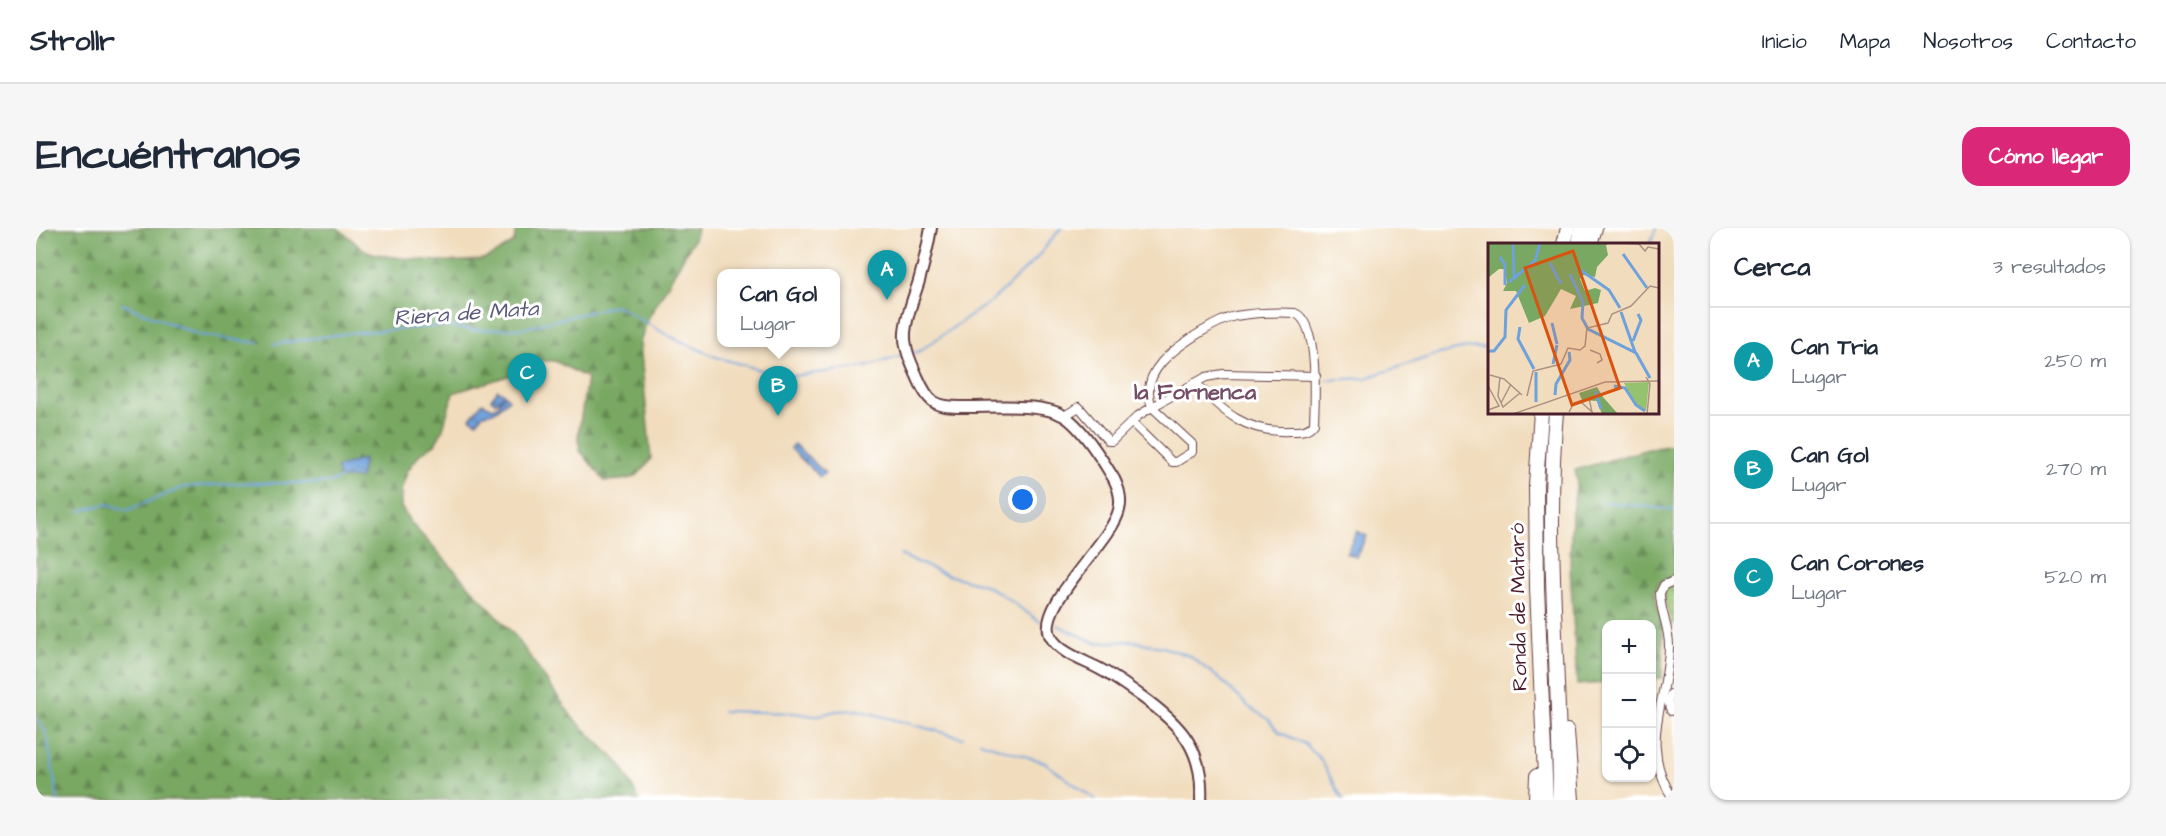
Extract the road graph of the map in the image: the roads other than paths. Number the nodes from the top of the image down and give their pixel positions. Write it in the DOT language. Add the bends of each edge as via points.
graph roads {
  1 [pos="932,228"];
  2 [pos="1560,228"];
  3 [pos="1568,228"];
  4 [pos="1582,228"];
  5 [pos="1596,228"];
  6 [pos="1557,243"];
  7 [pos="1564,243"];
  8 [pos="1579,243"];
  9 [pos="1590,243"];
  10 [pos="1316,376"];
  11 [pos="1196,383"];
  12 [pos="1152,407"];
  13 [pos="1540,414"];
  14 [pos="1556,414"];
  15 [pos="1064,416"];
  16 [pos="1132,423"];
  17 [pos="1674,581"];
  18 [pos="1553,589"];
  19 [pos="1670,692"];
  20 [pos="1659,709"];
  21 [pos="1673,711"];
  22 [pos="1542,729"];
  23 [pos="1201,800"];
  24 [pos="1536,800"];
  25 [pos="1546,800"];
  26 [pos="1560,800"];
  27 [pos="1572,800"];
  28 [pos="1674,800"];
  1 -- 15 [label="street" via="906,323 906,345 924,390 934,402 951,406 1013,407"];
  2 -- 6 [label="highway"];
  3 -- 7 [label="highway"];
  4 -- 8 [label="highway"];
  5 -- 9 [label="highway"];
  10 -- 11 [label="street" via="1214,374"];
  10 -- 11 [label="street" via="1314,423 1306,430 1278,432 1259,429 1224,412"];
  10 -- 12 [label="street" via="1302,316 1234,316 1177,347 1161,362 1150,381"];
  11 -- 12 [label="street"];
  12 -- 16 [label="street"];
  12 -- 16 [label="street" via="1192,444 1192,452 1172,462"];
  13 -- 22 [label="highway, Ronda de Mataró" via="1536,497"];
  14 -- 18 [label="highway, Ronda de Mataró"];
  15 -- 16 [label="street" via="1079,407 1108,441 1116,440"];
  15 -- 23 [label="street" via="1111,475 1120,504 1111,527 1053,609 1049,632 1058,645 1128,687 1178,726 1195,756"];
  17 -- 19 [label="street" via="1664,585 1660,593 1669,637"];
  18 -- 26 [label="highway, Ronda de Mataró"];
  18 -- 27 [label="highway" via="1559,616"];
  19 -- 20 [label="street"];
  19 -- 21 [label="street" via="1668,700"];
  20 -- 21 [label="street"];
  20 -- 28 [label="street" via="1656,757 1659,772"];
  22 -- 24 [label="highway"];
  22 -- 25 [label="highway, Ronda de Mataró"];
}
